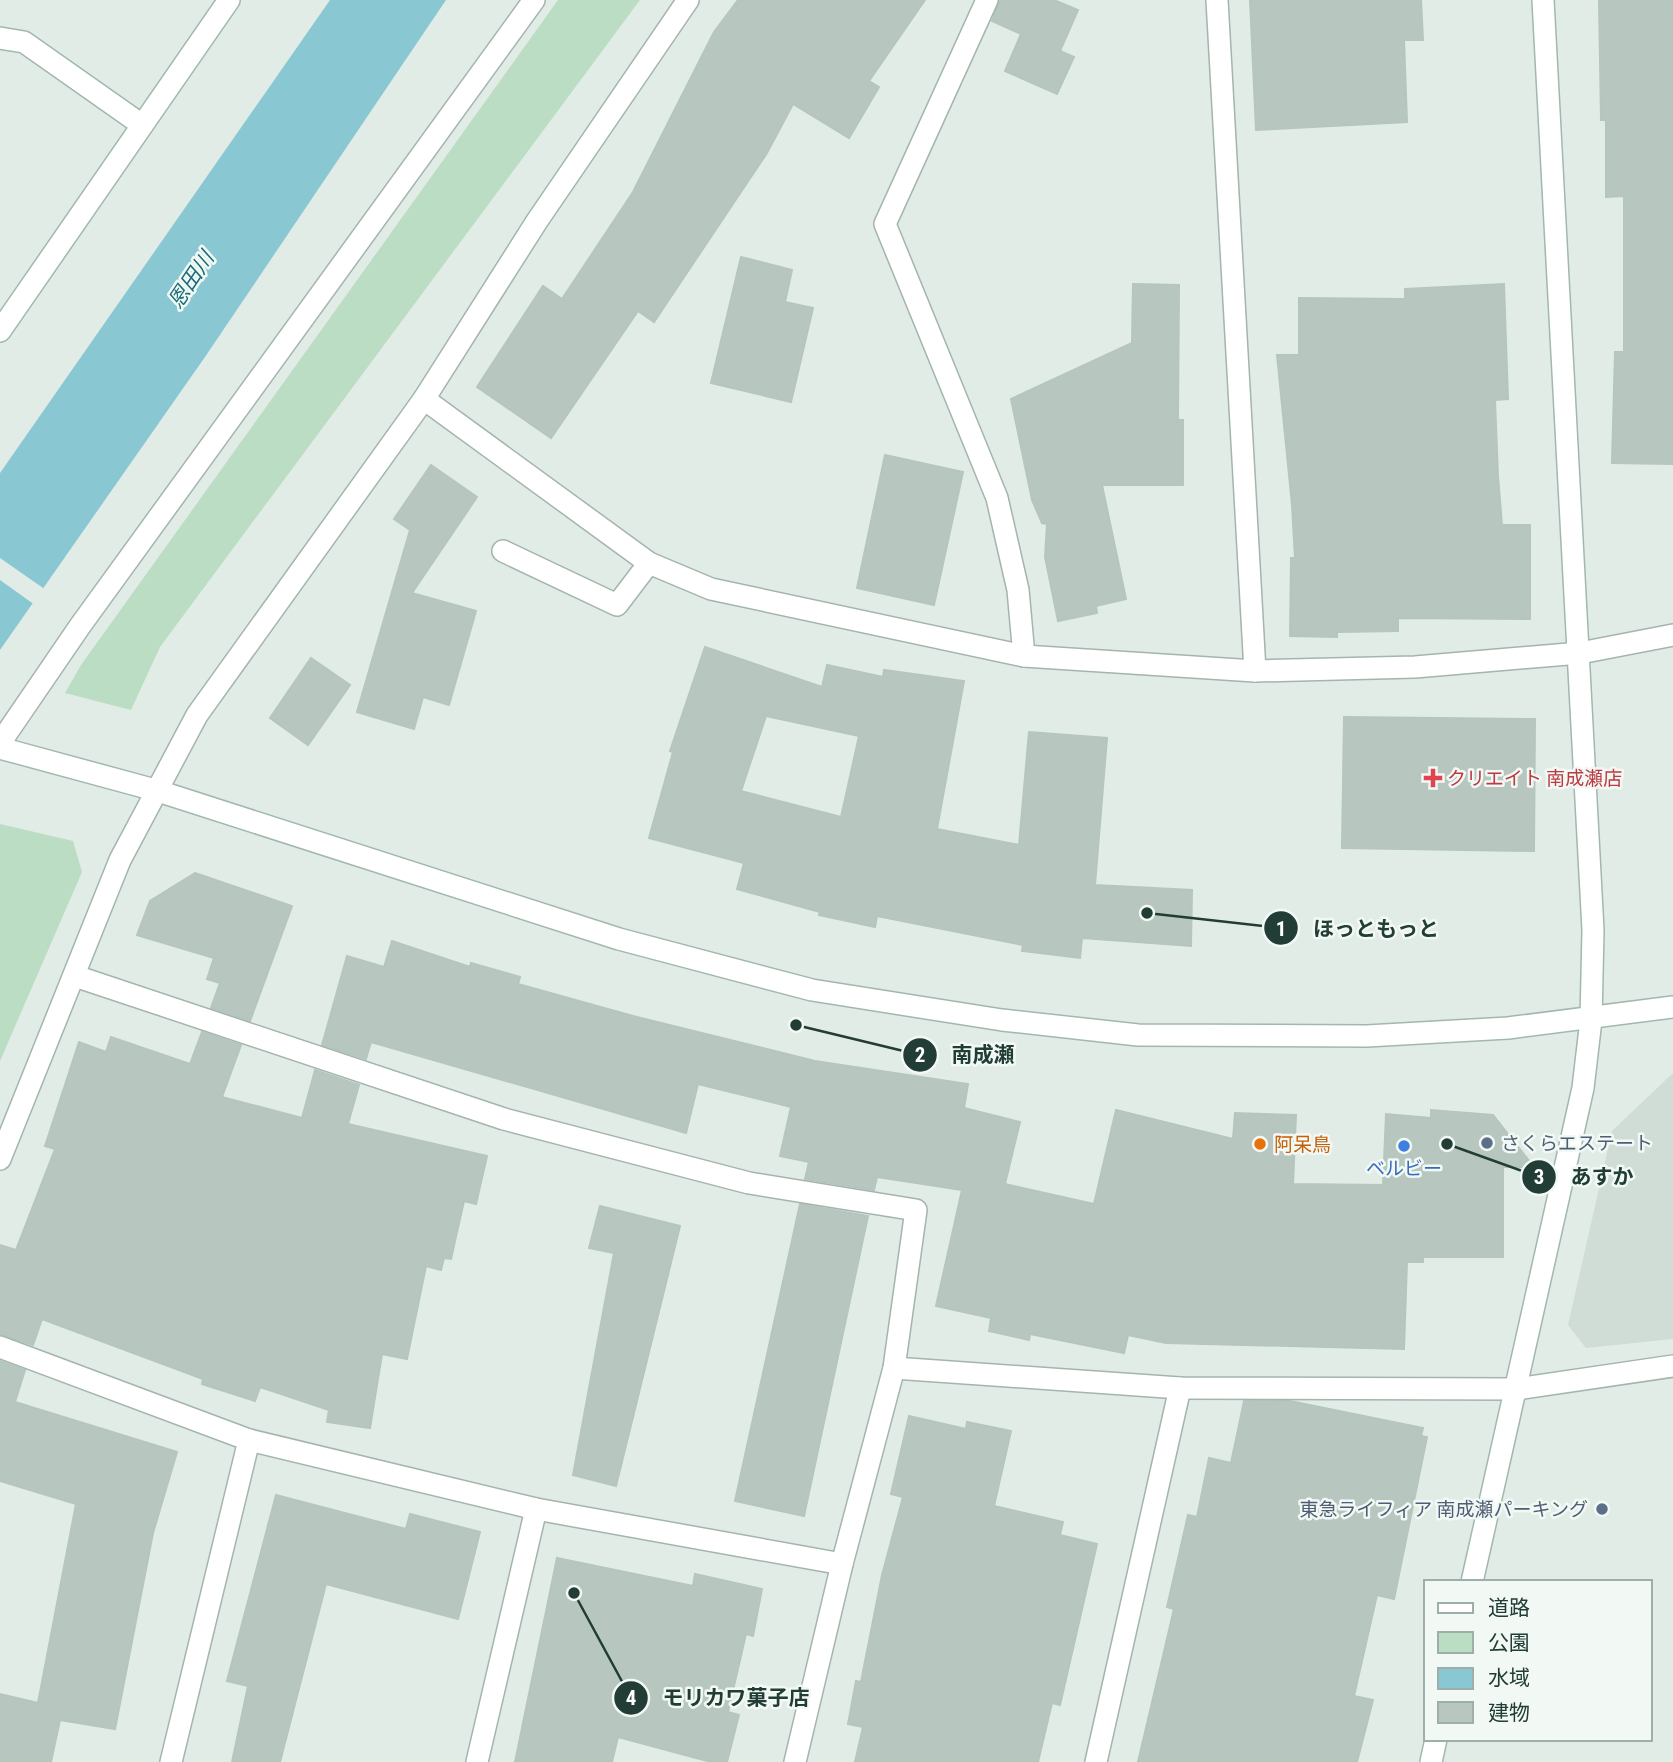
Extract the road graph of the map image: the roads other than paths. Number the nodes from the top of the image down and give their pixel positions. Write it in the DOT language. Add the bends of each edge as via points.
graph roads {
  1 [pos="229,0"];
  2 [pos="534,0"];
  3 [pos="688,0"];
  4 [pos="988,0"];
  5 [pos="1217,0"];
  6 [pos="1543,0"];
  7 [pos="0,38"];
  8 [pos="142,125"];
  9 [pos="0,331"];
  10 [pos="424,400"];
  11 [pos="503,551"];
  12 [pos="649,563"];
  13 [pos="1673,635"];
  14 [pos="1580,653"];
  15 [pos="1024,656"];
  16 [pos="1255,671"];
  17 [pos="0,746"];
  18 [pos="155,790"];
  19 [pos="75,976"];
  20 [pos="1673,1007"];
  21 [pos="1591,1020"];
  22 [pos="0,1159"];
  23 [pos="0,1347"];
  24 [pos="1673,1366"];
  25 [pos="894,1368"];
  26 [pos="1180,1388"];
  27 [pos="1517,1389"];
  28 [pos="249,1440"];
  29 [pos="536,1509"];
  30 [pos="842,1564"];
  31 [pos="1472,1580"];
  32 [pos="1436,1741"];
  33 [pos="171,1762"];
  34 [pos="477,1762"];
  35 [pos="795,1762"];
  36 [pos="1096,1762"];
  37 [pos="1431,1762"];
  1 -- 8 [label="street"];
  2 -- 17 [label="street" via="80,626"];
  3 -- 10 [label="street" via="529,232"];
  4 -- 15 [label="street" via="885,224 997,498 1018,590"];
  5 -- 16 [label="street"];
  6 -- 14 [label="street"];
  7 -- 8 [label="street" via="24,42"];
  8 -- 9 [label="street"];
  10 -- 12 [label="street"];
  10 -- 18 [label="street" via="197,715"];
  11 -- 12 [label="street" via="617,605"];
  12 -- 15 [label="street" via="710,589"];
  13 -- 14 [label="street"];
  14 -- 16 [label="street" via="1415,667"];
  14 -- 21 [label="street" via="1593,930"];
  15 -- 16 [label="street"];
  17 -- 18 [label="street"];
  18 -- 19 [label="street" via="120,860"];
  18 -- 21 [label="street" via="620,939 812,990 1002,1020 1138,1035 1367,1035"];
  19 -- 22 [label="street"];
  19 -- 25 [label="street" via="505,1119 749,1183 916,1210"];
  20 -- 21 [label="street"];
  21 -- 27 [label="street" via="1583,1088"];
  23 -- 28 [label="street"];
  24 -- 27 [label="street"];
  25 -- 26 [label="street"];
  25 -- 30 [label="street"];
  26 -- 27 [label="street"];
  26 -- 36 [label="street"];
  27 -- 31 [label="street"];
  28 -- 29 [label="street"];
  28 -- 33 [label="street"];
  29 -- 30 [label="street"];
  29 -- 34 [label="street"];
  30 -- 35 [label="street"];
  32 -- 37 [label="street"];
}
